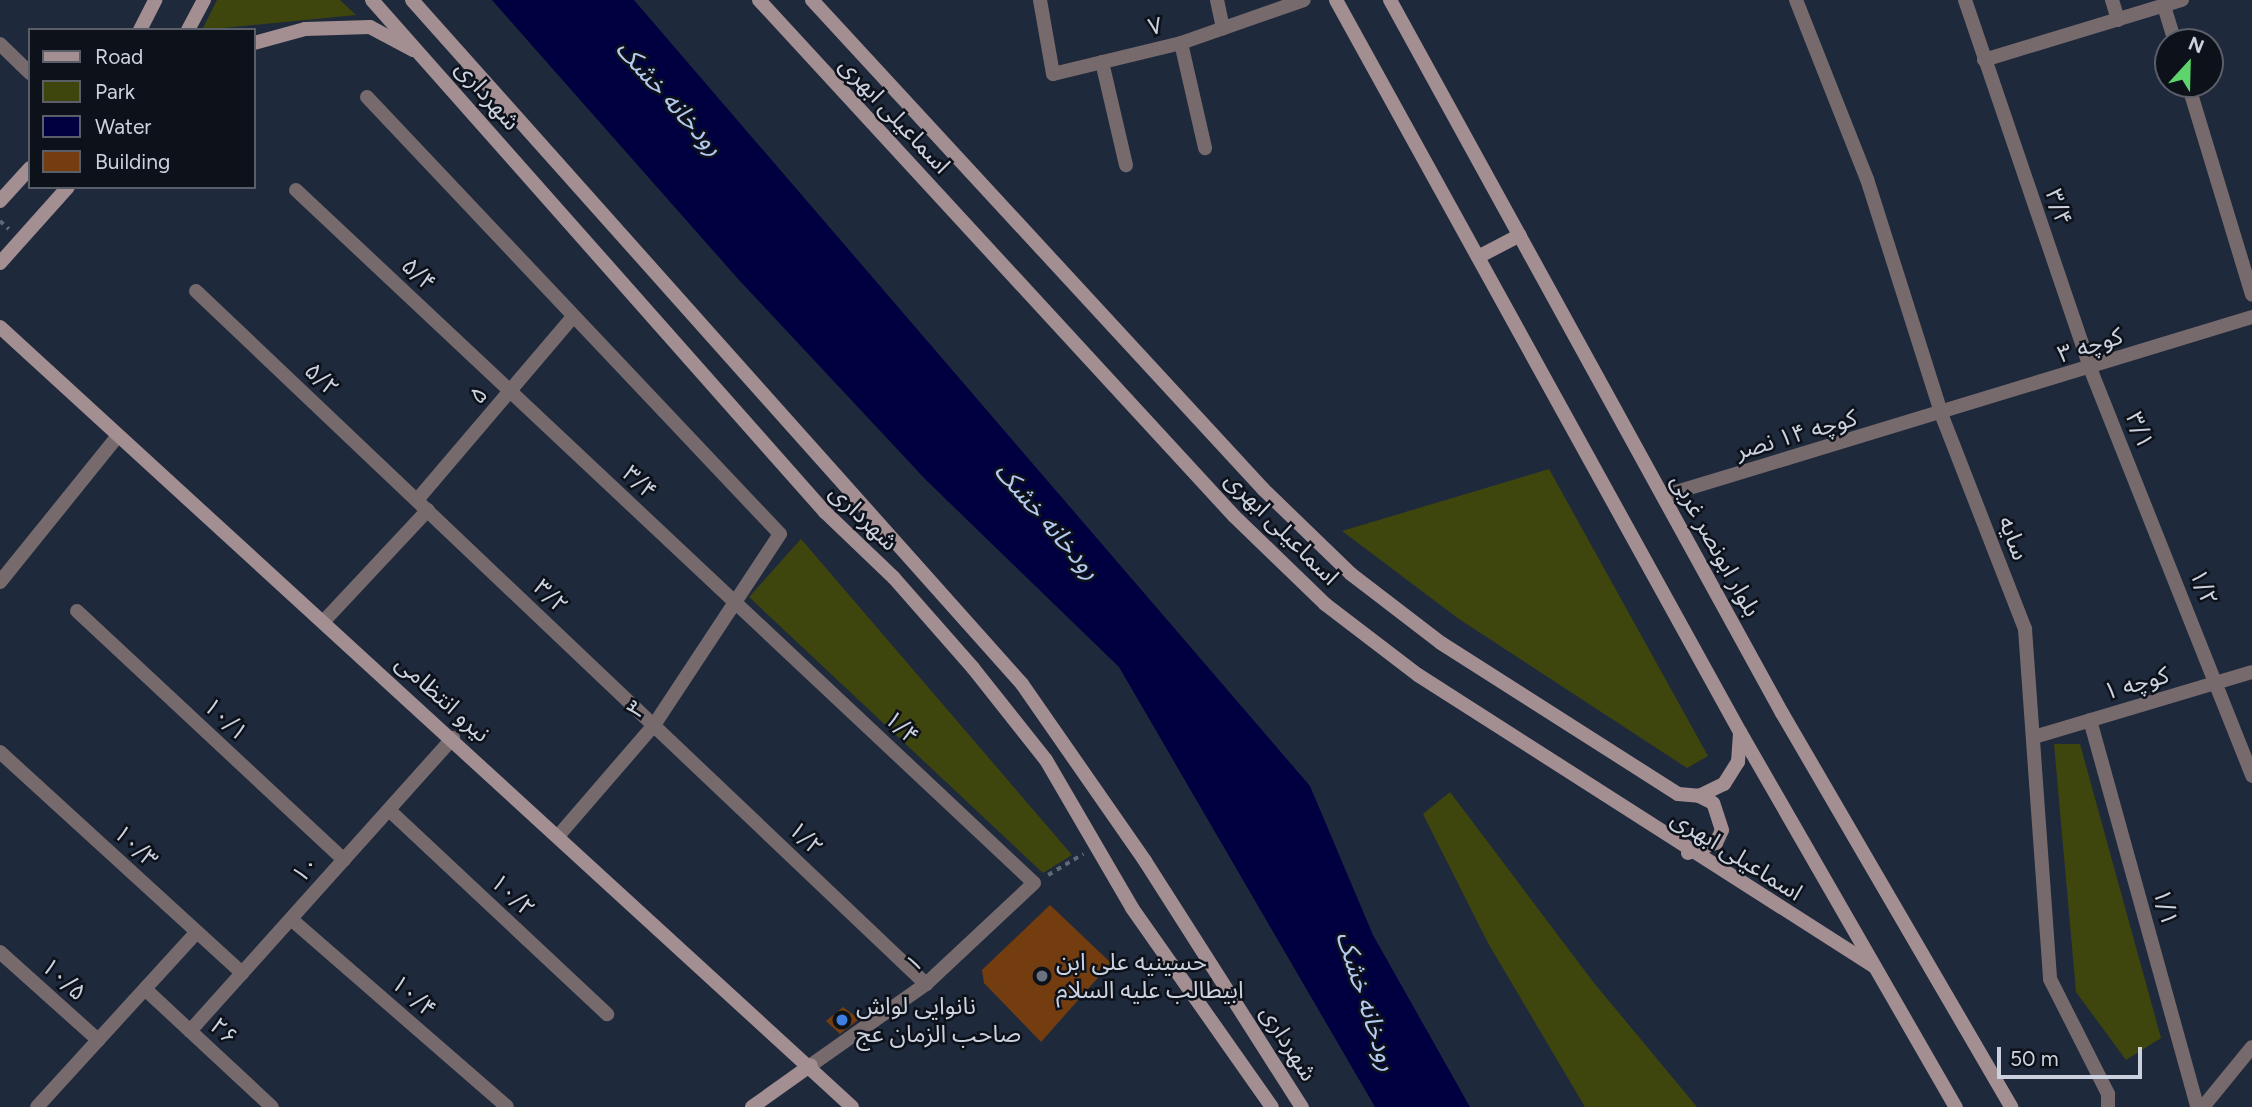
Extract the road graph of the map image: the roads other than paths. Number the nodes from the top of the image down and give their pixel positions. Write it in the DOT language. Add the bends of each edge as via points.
graph roads {
  1 [pos="155,0"];
  2 [pos="204,0"];
  3 [pos="372,0"];
  4 [pos="412,0"];
  5 [pos="759,0"];
  6 [pos="812,0"];
  7 [pos="1041,0"];
  8 [pos="1217,0"];
  9 [pos="1304,0"];
  10 [pos="1336,0"];
  11 [pos="1390,0"];
  12 [pos="1796,0"];
  13 [pos="1965,0"];
  14 [pos="2112,0"];
  15 [pos="2182,0"];
  16 [pos="2164,6"];
  17 [pos="2118,20"];
  18 [pos="141,28"];
  19 [pos="189,28"];
  20 [pos="1223,28"];
  21 [pos="2171,28"];
  22 [pos="256,42"];
  23 [pos="1181,43"];
  24 [pos="0,44"];
  25 [pos="422,54"];
  26 [pos="1984,60"];
  27 [pos="1102,62"];
  28 [pos="28,71"];
  29 [pos="367,97"];
  30 [pos="2192,98"];
  31 [pos="1205,148"];
  32 [pos="1126,165"];
  33 [pos="28,170"];
  34 [pos="66,189"];
  35 [pos="296,190"];
  36 [pos="0,201"];
  37 [pos="1520,235"];
  38 [pos="1478,257"];
  39 [pos="0,263"];
  40 [pos="196,290"];
  41 [pos="2252,295"];
  42 [pos="2252,317"];
  43 [pos="572,318"];
  44 [pos="0,327"];
  45 [pos="2090,369"];
  46 [pos="511,391"];
  47 [pos="1942,415"];
  48 [pos="118,436"];
  49 [pos="1663,496"];
  50 [pos="417,500"];
  51 [pos="2147,509"];
  52 [pos="428,510"];
  53 [pos="0,582"];
  54 [pos="738,605"];
  55 [pos="77,611"];
  56 [pos="324,621"];
  57 [pos="2252,672"];
  58 [pos="2218,682"];
  59 [pos="2090,720"];
  60 [pos="654,725"];
  61 [pos="1740,733"];
  62 [pos="2034,737"];
  63 [pos="453,738"];
  64 [pos="0,752"];
  65 [pos="2252,776"];
  66 [pos="1699,796"];
  67 [pos="389,810"];
  68 [pos="560,834"];
  69 [pos="1688,853"];
  70 [pos="344,860"];
  71 [pos="1034,883"];
  72 [pos="291,919"];
  73 [pos="197,932"];
  74 [pos="0,952"];
  75 [pos="1875,967"];
  76 [pos="242,973"];
  77 [pos="926,984"];
  78 [pos="145,989"];
  79 [pos="607,1014"];
  80 [pos="190,1031"];
  81 [pos="98,1040"];
  82 [pos="2252,1047"];
  83 [pos="811,1065"];
  84 [pos="37,1107"];
  85 [pos="272,1107"];
  86 [pos="507,1107"];
  87 [pos="752,1107"];
  88 [pos="852,1107"];
  89 [pos="1272,1107"];
  90 [pos="1302,1107"];
  91 [pos="1956,1107"];
  92 [pos="2011,1107"];
  93 [pos="2108,1107"];
  94 [pos="2197,1107"];
  95 [pos="2203,1107"];
  1 -- 18 [label="main road"];
  2 -- 19 [label="main road"];
  3 -- 25 [label="main road, شهرداری"];
  4 -- 90 [label="main road, شهرداری" via="1022,684 1145,860"];
  5 -- 69 [label="main road, اسماعیلی ابهری" via="1234,516 1325,604 1418,675"];
  6 -- 66 [label="main road, اسماعیلی ابهری" via="1263,489 1351,574 1441,643 1653,783"];
  7 -- 27 [label="street, ۷" via="1052,74"];
  8 -- 20 [label="street"];
  9 -- 20 [label="street, ۷"];
  10 -- 38 [label="main road"];
  11 -- 37 [label="main road, بلوار ابونصر غربی"];
  12 -- 47 [label="street, سایه" via="1867,179"];
  13 -- 26 [label="street, ۳/۴"];
  14 -- 17 [label="street"];
  15 -- 16 [label="street"];
  16 -- 17 [label="street"];
  16 -- 21 [label="street"];
  17 -- 26 [label="street"];
  20 -- 23 [label="street, ۷"];
  22 -- 25 [label="main road" via="305,29 370,27"];
  23 -- 27 [label="street, ۷"];
  23 -- 31 [label="street"];
  24 -- 28 [label="street"];
  25 -- 89 [label="main road, شهرداری" via="825,512 894,578 973,668 1046,760 1132,908"];
  26 -- 45 [label="street, ۳/۴"];
  27 -- 32 [label="street"];
  29 -- 43 [label="street"];
  30 -- 41 [label="street"];
  33 -- 36 [label="main road"];
  34 -- 39 [label="main road"];
  35 -- 46 [label="street, ۵/۴"];
  37 -- 38 [label="main road"];
  37 -- 49 [label="main road, بلوار ابونصر غربی"];
  38 -- 61 [label="main road"];
  40 -- 50 [label="street, ۵/۲"];
  42 -- 45 [label="street, کوچه ۳"];
  43 -- 46 [label="street, ۵"];
  43 -- 54 [label="street, ۳" via="780,534"];
  44 -- 48 [label="main road, نیرو انتظامی"];
  45 -- 47 [label="street, کوچه ۳"];
  45 -- 51 [label="street, ۳/۱"];
  46 -- 50 [label="street, ۵"];
  46 -- 54 [label="street, ۳/۴"];
  47 -- 49 [label="street, کوچه ۱۴ نصر"];
  47 -- 62 [label="street, سایه" via="2025,629"];
  48 -- 53 [label="street"];
  48 -- 56 [label="main road, نیرو انتظامی"];
  49 -- 92 [label="main road, بلوار ابونصر غربی"];
  50 -- 52 [label="street, ۳/۲"];
  51 -- 58 [label="street, ۱/۲"];
  52 -- 56 [label="street"];
  52 -- 60 [label="street, ۳/۲"];
  54 -- 60 [label="street, ۳"];
  54 -- 71 [label="street, ۱/۴"];
  55 -- 70 [label="street, ۱۰/۱"];
  56 -- 63 [label="main road, نیرو انتظامی"];
  57 -- 58 [label="street, کوچه ۱"];
  58 -- 59 [label="street, کوچه ۱"];
  58 -- 65 [label="street, ۱/۲"];
  59 -- 62 [label="street, کوچه ۱"];
  59 -- 94 [label="street, ۱/۱"];
  60 -- 68 [label="street, ۳"];
  60 -- 77 [label="street, ۱/۲"];
  61 -- 66 [label="main road, اسماعیلی ابهری" via="1738,762 1724,784"];
  61 -- 75 [label="main road"];
  62 -- 93 [label="street, سایه" via="2050,979 2108,1094"];
  63 -- 67 [label="street, ۱۰"];
  63 -- 68 [label="main road, نیرو انتظامی"];
  64 -- 73 [label="street, ۱۰/۳"];
  66 -- 69 [label="main road" via="1713,803 1722,830 1716,844"];
  67 -- 70 [label="street, ۱۰"];
  67 -- 79 [label="street, ۱۰/۲"];
  68 -- 83 [label="main road, نیرو انتظامی"];
  69 -- 75 [label="main road, اسماعیلی ابهری"];
  70 -- 72 [label="street, ۱۰"];
  71 -- 77 [label="street, ۱"];
  72 -- 76 [label="street, ۱۰"];
  72 -- 86 [label="street, ۱۰/۴"];
  73 -- 76 [label="street, ۱۰/۳"];
  73 -- 78 [label="street"];
  74 -- 81 [label="street, ۱۰/۵"];
  75 -- 91 [label="main road"];
  76 -- 80 [label="street, ۱۰"];
  77 -- 83 [label="street, ۱"];
  78 -- 80 [label="street, ۲۶"];
  78 -- 81 [label="street"];
  80 -- 85 [label="street, ۲۶"];
  81 -- 84 [label="street"];
  82 -- 95 [label="street"];
  83 -- 87 [label="main road"];
  83 -- 88 [label="main road, نیرو انتظامی"];
}
